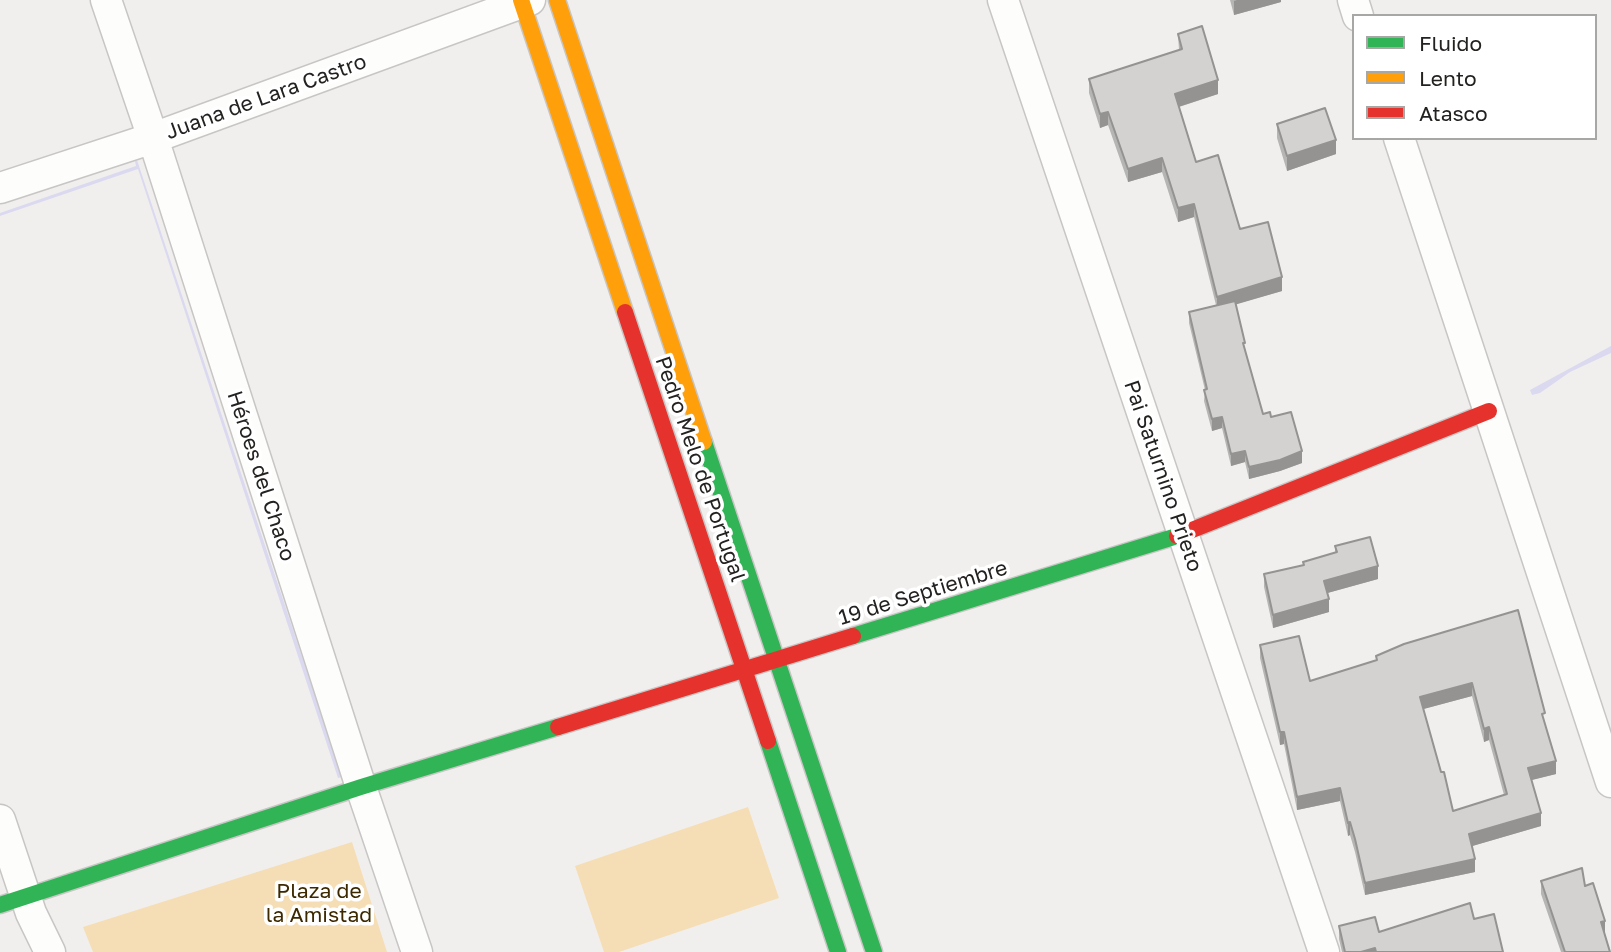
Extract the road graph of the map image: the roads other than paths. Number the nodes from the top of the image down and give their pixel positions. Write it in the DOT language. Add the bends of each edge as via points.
graph roads {
  1 [pos="106,0"];
  2 [pos="557,0"];
  3 [pos="1003,0"];
  4 [pos="525,1"];
  5 [pos="153,138"];
  6 [pos="1400,140"];
  7 [pos="0,188"];
  8 [pos="1489,411"];
  9 [pos="1183,534"];
  10 [pos="778,659"];
  11 [pos="745,669"];
  12 [pos="1611,782"];
  13 [pos="360,787"];
  14 [pos="0,820"];
  15 [pos="13,901"];
  16 [pos="50,952"];
  17 [pos="417,952"];
  18 [pos="838,952"];
  19 [pos="873,952"];
  20 [pos="1324,952"];
  1 -- 5 [label="street, Héroes del Chaco"];
  2 -- 10 [label="street, Pedro Melo de Portugal"];
  3 -- 9 [label="street, Pai Saturnino Prieto"];
  4 -- 5 [label="street, Juana de Lara Castro"];
  4 -- 11 [label="street, Pedro Melo de Portugal"];
  5 -- 7 [label="street, Juana de Lara Castro"];
  5 -- 13 [label="street, Héroes del Chaco"];
  6 -- 8 [label="street"];
  8 -- 9 [label="street, 19 de Septiembre"];
  8 -- 12 [label="street"];
  9 -- 10 [label="street, 19 de Septiembre"];
  9 -- 20 [label="street, Pai Saturnino Prieto"];
  10 -- 11 [label="street, 19 de Septiembre"];
  10 -- 19 [label="street, Pedro Melo de Portugal"];
  11 -- 13 [label="street, 19 de Septiembre"];
  11 -- 18 [label="street, Pedro Melo de Portugal"];
  13 -- 15 [label="street, 19 de Septiembre"];
  13 -- 17 [label="street, Héroes del Chaco"];
  14 -- 15 [label="street"];
  15 -- 16 [label="street" via="31,913"];
}
